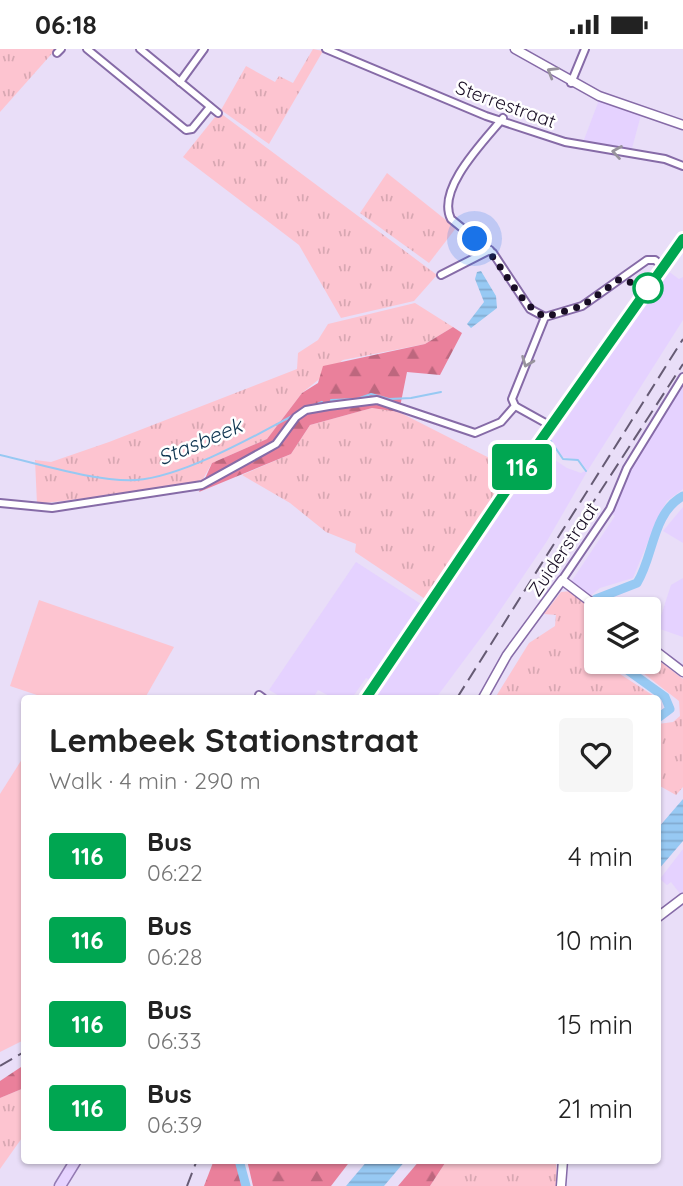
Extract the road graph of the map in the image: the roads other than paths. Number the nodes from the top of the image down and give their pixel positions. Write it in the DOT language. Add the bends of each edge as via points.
graph roads {
  1 [pos="87,49"];
  2 [pos="141,49"];
  3 [pos="204,49"];
  4 [pos="326,49"];
  5 [pos="515,49"];
  6 [pos="585,49"];
  7 [pos="180,82"];
  8 [pos="571,83"];
  9 [pos="210,107"];
  10 [pos="218,113"];
  11 [pos="503,118"];
  12 [pos="683,125"];
  13 [pos="683,166"];
  14 [pos="683,239"];
  15 [pos="490,250"];
  16 [pos="663,267"];
  17 [pos="441,275"];
  18 [pos="545,317"];
  19 [pos="683,377"];
  20 [pos="514,406"];
  21 [pos="551,426"];
  22 [pos="0,503"];
  23 [pos="562,580"];
  24 [pos="584,597"];
  25 [pos="661,655"];
  26 [pos="683,672"];
  27 [pos="368,695"];
  28 [pos="485,695"];
  29 [pos="683,898"];
  30 [pos="661,915"];
  31 [pos="74,1164"];
  32 [pos="563,1164"];
  33 [pos="60,1186"];
  34 [pos="561,1186"];
  1 -- 9 [label="street" via="186,130"];
  2 -- 7 [label="street"];
  3 -- 7 [label="street"];
  4 -- 11 [label="street, Sterrestraat"];
  8 -- 5 [label="street, one-way"];
  6 -- 8 [label="street"];
  7 -- 9 [label="street"];
  8 -- 12 [label="street"];
  9 -- 10 [label="street"];
  13 -- 11 [label="street, Sterrestraat, one-way" via="565,142"];
  11 -- 15 [label="street" via="461,170 447,200 451,219"];
  14 -- 16 [label="main road"];
  15 -- 17 [label="street"];
  15 -- 18 [label="street" via="530,309"];
  16 -- 18 [label="street" via="647,260 582,306"];
  16 -- 21 [label="main road"];
  18 -- 20 [label="street, one-way" via="512,399"];
  19 -- 23 [label="street, Zuiderstraat" via="627,468 610,509"];
  20 -- 21 [label="street"];
  20 -- 22 [label="street" via="501,422 475,433 377,400 306,410 276,444 202,485 51,508"];
  21 -- 27 [label="main road"];
  23 -- 24 [label="street"];
  23 -- 28 [label="street, Zuiderstraat" via="507,655"];
  25 -- 26 [label="street"];
  29 -- 30 [label="street"];
  31 -- 33 [label="main road"];
  32 -- 34 [label="street"];
}
